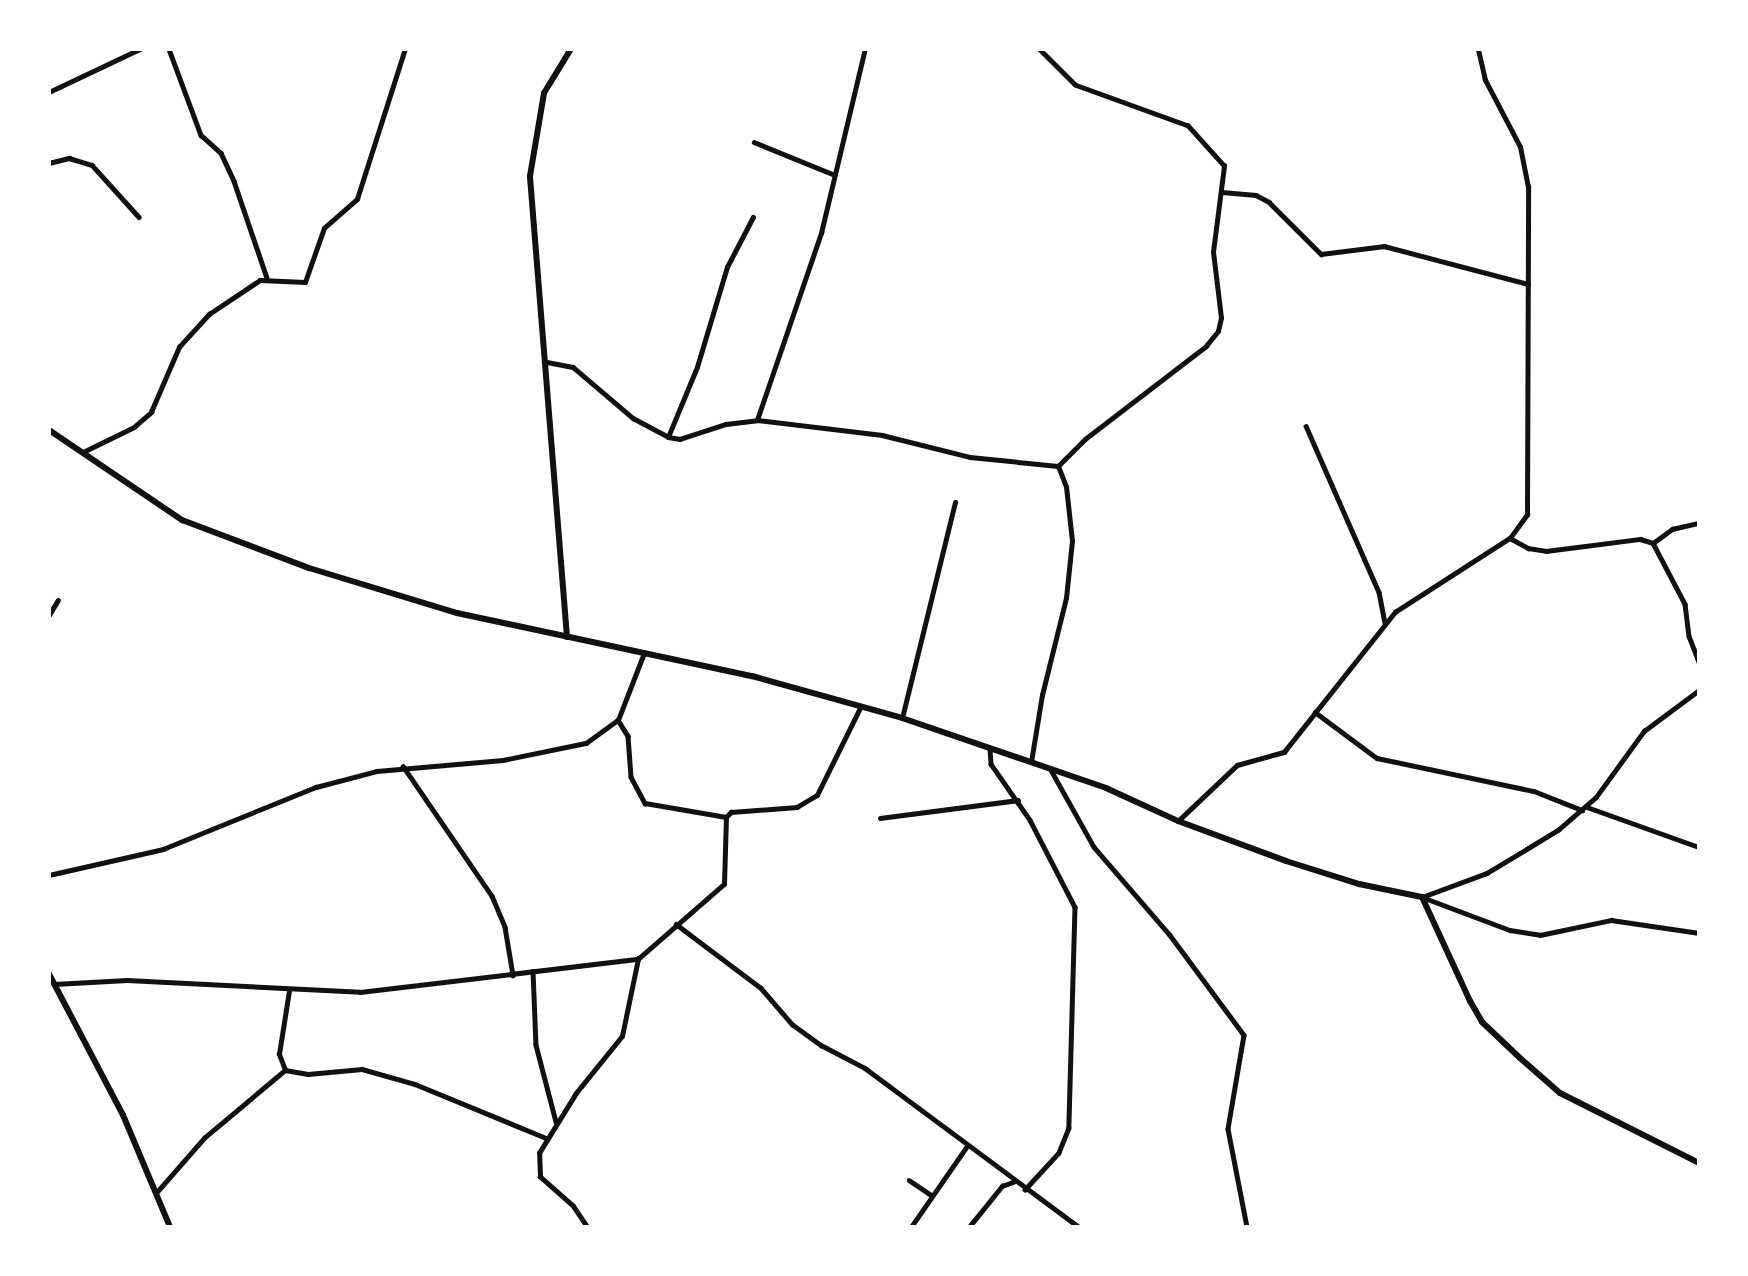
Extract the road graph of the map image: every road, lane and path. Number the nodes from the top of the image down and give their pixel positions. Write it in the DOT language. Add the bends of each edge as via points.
graph roads {
  1 [pos="140,49"];
  2 [pos="169,49"];
  3 [pos="405,49"];
  4 [pos="571,49"];
  5 [pos="865,49"];
  6 [pos="1039,49"];
  7 [pos="1478,49"];
  8 [pos="49,92"];
  9 [pos="754,142"];
  10 [pos="49,163"];
  11 [pos="835,175"];
  12 [pos="1222,192"];
  13 [pos="139,216"];
  14 [pos="753,217"];
  15 [pos="267,278"];
  16 [pos="1528,284"];
  17 [pos="547,362"];
  18 [pos="757,420"];
  19 [pos="1306,426"];
  20 [pos="49,430"];
  21 [pos="668,437"];
  22 [pos="82,453"];
  23 [pos="1058,466"];
  24 [pos="955,502"];
  25 [pos="1699,523"];
  26 [pos="1510,538"];
  27 [pos="1653,543"];
  28 [pos="58,600"];
  29 [pos="49,615"];
  30 [pos="1385,624"];
  31 [pos="567,638"];
  32 [pos="644,652"];
  33 [pos="1699,662"];
  34 [pos="1699,690"];
  35 [pos="861,706"];
  36 [pos="1315,712"];
  37 [pos="902,718"];
  38 [pos="618,720"];
  39 [pos="990,748"];
  40 [pos="1031,762"];
  41 [pos="403,766"];
  42 [pos="1051,769"];
  43 [pos="1018,800"];
  44 [pos="1584,808"];
  45 [pos="726,817"];
  46 [pos="880,818"];
  47 [pos="1178,821"];
  48 [pos="1699,847"];
  49 [pos="49,875"];
  50 [pos="1422,897"];
  51 [pos="676,924"];
  52 [pos="1699,933"];
  53 [pos="638,960"];
  54 [pos="533,971"];
  55 [pos="49,974"];
  56 [pos="513,975"];
  57 [pos="54,984"];
  58 [pos="289,990"];
  59 [pos="285,1070"];
  60 [pos="556,1123"];
  61 [pos="546,1139"];
  62 [pos="967,1146"];
  63 [pos="1699,1163"];
  64 [pos="909,1180"];
  65 [pos="1014,1182"];
  66 [pos="1025,1190"];
  67 [pos="155,1193"];
  68 [pos="931,1195"];
  69 [pos="170,1227"];
  70 [pos="587,1227"];
  71 [pos="911,1227"];
  72 [pos="968,1227"];
  73 [pos="1079,1227"];
  74 [pos="1247,1227"];
  1 -- 8 [label="street"];
  2 -- 15 [label="street" via="201,135 221,153 234,181"];
  3 -- 15 [label="street" via="357,198 324,229 305,282"];
  4 -- 17 [label="street" via="544,93 530,176"];
  5 -- 11 [label="street"];
  6 -- 12 [label="street" via="1075,85 1188,126 1200,135 1224,166"];
  7 -- 16 [label="street" via="1485,80 1520,146 1528,187"];
  9 -- 11 [label="street"];
  10 -- 13 [label="street" via="69,159 92,165"];
  11 -- 18 [label="street" via="821,233"];
  12 -- 16 [label="street" via="1256,195 1269,202 1321,254 1384,246"];
  12 -- 23 [label="street" via="1213,252 1221,318 1218,331 1206,346 1084,439"];
  14 -- 21 [label="street" via="727,267 697,367"];
  15 -- 22 [label="street" via="194,327 179,347 151,412 134,427"];
  16 -- 26 [label="street" via="1528,502 1524,524"];
  17 -- 21 [label="street" via="573,367 633,418"];
  17 -- 31 [label="street"];
  18 -- 21 [label="street" via="726,424 680,439"];
  18 -- 23 [label="street" via="882,435 970,457"];
  19 -- 30 [label="street" via="1379,592"];
  20 -- 22 [label="street"];
  22 -- 31 [label="street" via="182,520 224,539 457,613"];
  23 -- 40 [label="street" via="1066,487 1072,541 1066,598"];
  24 -- 37 [label="street"];
  25 -- 27 [label="street" via="1672,529"];
  26 -- 27 [label="street" via="1546,551 1640,539"];
  26 -- 30 [label="street" via="1395,612"];
  27 -- 33 [label="street" via="1685,604 1689,636"];
  28 -- 29 [label="street"];
  30 -- 36 [label="street"];
  31 -- 32 [label="street"];
  32 -- 35 [label="street"];
  32 -- 38 [label="street"];
  34 -- 44 [label="street" via="1644,731"];
  35 -- 37 [label="street"];
  35 -- 45 [label="street" via="817,795 797,807 731,812"];
  36 -- 44 [label="street" via="1377,758 1534,791"];
  36 -- 47 [label="street" via="1284,752 1237,765"];
  37 -- 39 [label="street"];
  38 -- 41 [label="street" via="586,743 523,757"];
  38 -- 45 [label="street" via="628,736 631,777 645,803"];
  39 -- 40 [label="street"];
  39 -- 43 [label="street" via="991,764"];
  40 -- 42 [label="street"];
  41 -- 49 [label="street" via="316,787 163,849"];
  41 -- 56 [label="street" via="492,896 505,927"];
  42 -- 47 [label="street"];
  42 -- 74 [label="street" via="1094,847 1170,935 1244,1035 1228,1129"];
  43 -- 46 [label="street"];
  43 -- 66 [label="street" via="1071,895 1075,920 1069,1128 1059,1153"];
  44 -- 48 [label="street"];
  44 -- 50 [label="street" via="1506,863"];
  45 -- 51 [label="street" via="724,884"];
  47 -- 50 [label="street" via="1359,884"];
  50 -- 52 [label="street" via="1510,930 1540,934 1611,920"];
  50 -- 63 [label="street" via="1482,1022 1560,1093"];
  51 -- 53 [label="street"];
  51 -- 62 [label="street" via="761,988 792,1024 865,1068"];
  53 -- 54 [label="street"];
  53 -- 60 [label="street" via="622,1036"];
  54 -- 56 [label="street"];
  54 -- 60 [label="street" via="536,1045"];
  55 -- 57 [label="street"];
  56 -- 58 [label="street" via="360,992"];
  57 -- 58 [label="street" via="127,980"];
  57 -- 67 [label="street" via="123,1115"];
  58 -- 59 [label="street" via="279,1054"];
  59 -- 61 [label="street" via="308,1074 362,1069 486,1110"];
  59 -- 67 [label="street" via="204,1138"];
  60 -- 61 [label="street"];
  61 -- 70 [label="street" via="536,1168 540,1177 573,1206"];
  62 -- 65 [label="street"];
  62 -- 68 [label="street"];
  64 -- 68 [label="street"];
  65 -- 66 [label="street"];
  65 -- 72 [label="street" via="1002,1186"];
  66 -- 73 [label="street"];
  67 -- 69 [label="street"];
  68 -- 71 [label="street"];
}
